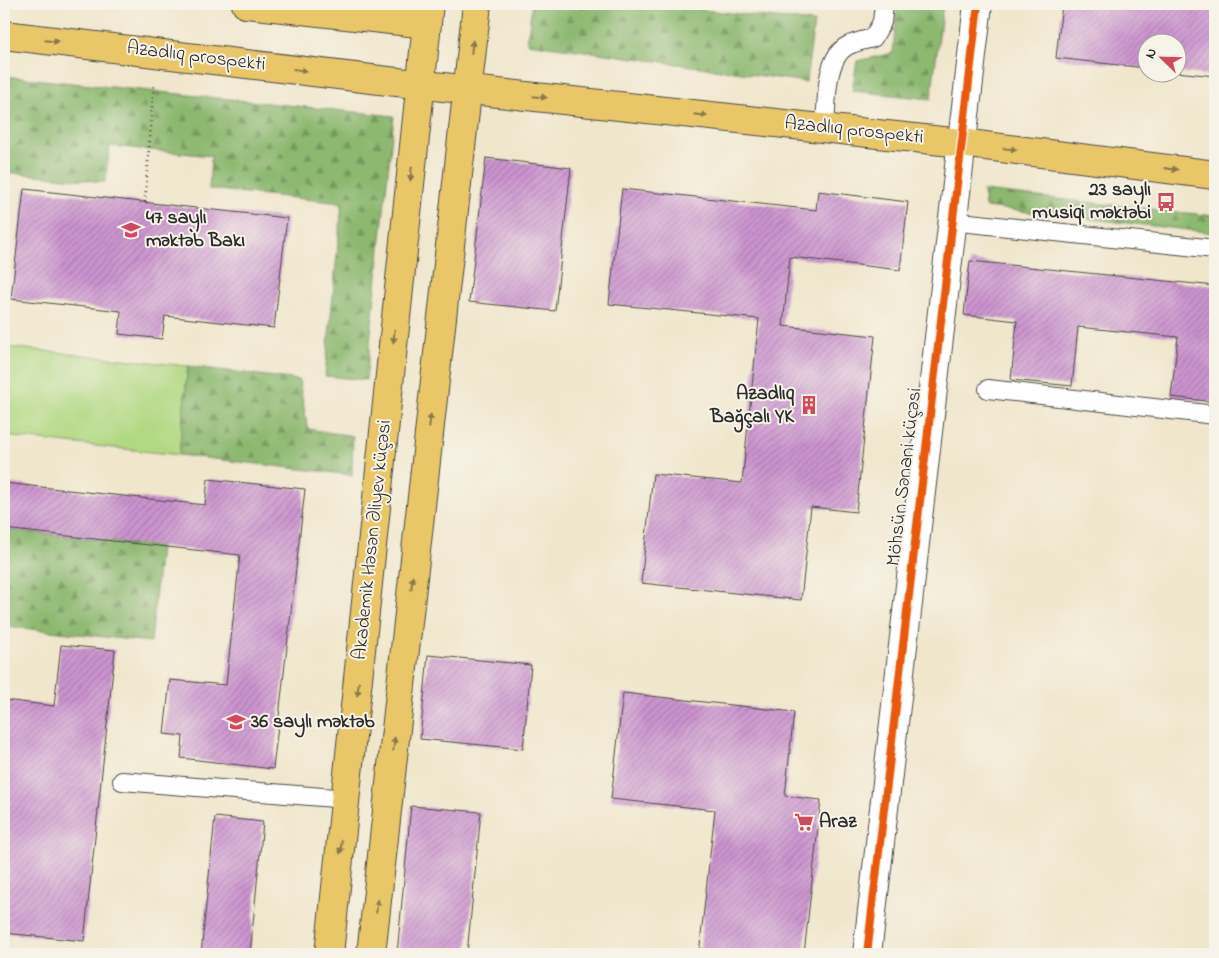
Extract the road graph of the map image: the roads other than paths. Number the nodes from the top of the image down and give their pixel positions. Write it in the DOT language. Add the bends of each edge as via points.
graph roads {
  1 [pos="246,4"];
  2 [pos="477,4"];
  3 [pos="884,4"];
  4 [pos="978,4"];
  5 [pos="428,14"];
  6 [pos="4,35"];
  7 [pos="420,85"];
  8 [pos="479,91"];
  9 [pos="825,128"];
  10 [pos="961,143"];
  11 [pos="1215,175"];
  12 [pos="951,221"];
  13 [pos="1215,249"];
  14 [pos="988,389"];
  15 [pos="1215,415"];
  16 [pos="122,781"];
  17 [pos="347,799"];
  18 [pos="329,954"];
  19 [pos="371,954"];
  20 [pos="867,954"];
  1 -- 5 [label="main road" via="395,20"];
  8 -- 2 [label="main road, one-way"];
  3 -- 9 [label="lane" via="882,22 873,38 848,45 831,63"];
  4 -- 10 [label="street, Möhsün Sənani küçəsi"];
  5 -- 7 [label="main road, Akademik Həsən Əliyev küçəsi"];
  6 -- 7 [label="main road, Azadlıq prospekti, one-way"];
  7 -- 8 [label="main road, Azadlıq prospekti"];
  7 -- 17 [label="main road, Akademik Həsən Əliyev küçəsi, one-way"];
  8 -- 9 [label="main road, Azadlıq prospekti, one-way"];
  19 -- 8 [label="main road, one-way" via="462,132"];
  9 -- 10 [label="main road, Azadlıq prospekti"];
  10 -- 11 [label="main road, Azadlıq prospekti, one-way"];
  10 -- 12 [label="street, Möhsün Sənani küçəsi"];
  12 -- 13 [label="lane"];
  12 -- 20 [label="street, Möhsün Sənani küçəsi"];
  14 -- 15 [label="lane"];
  16 -- 17 [label="lane"];
  17 -- 18 [label="main road, Akademik Həsən Əliyev küçəsi, one-way"];
}
